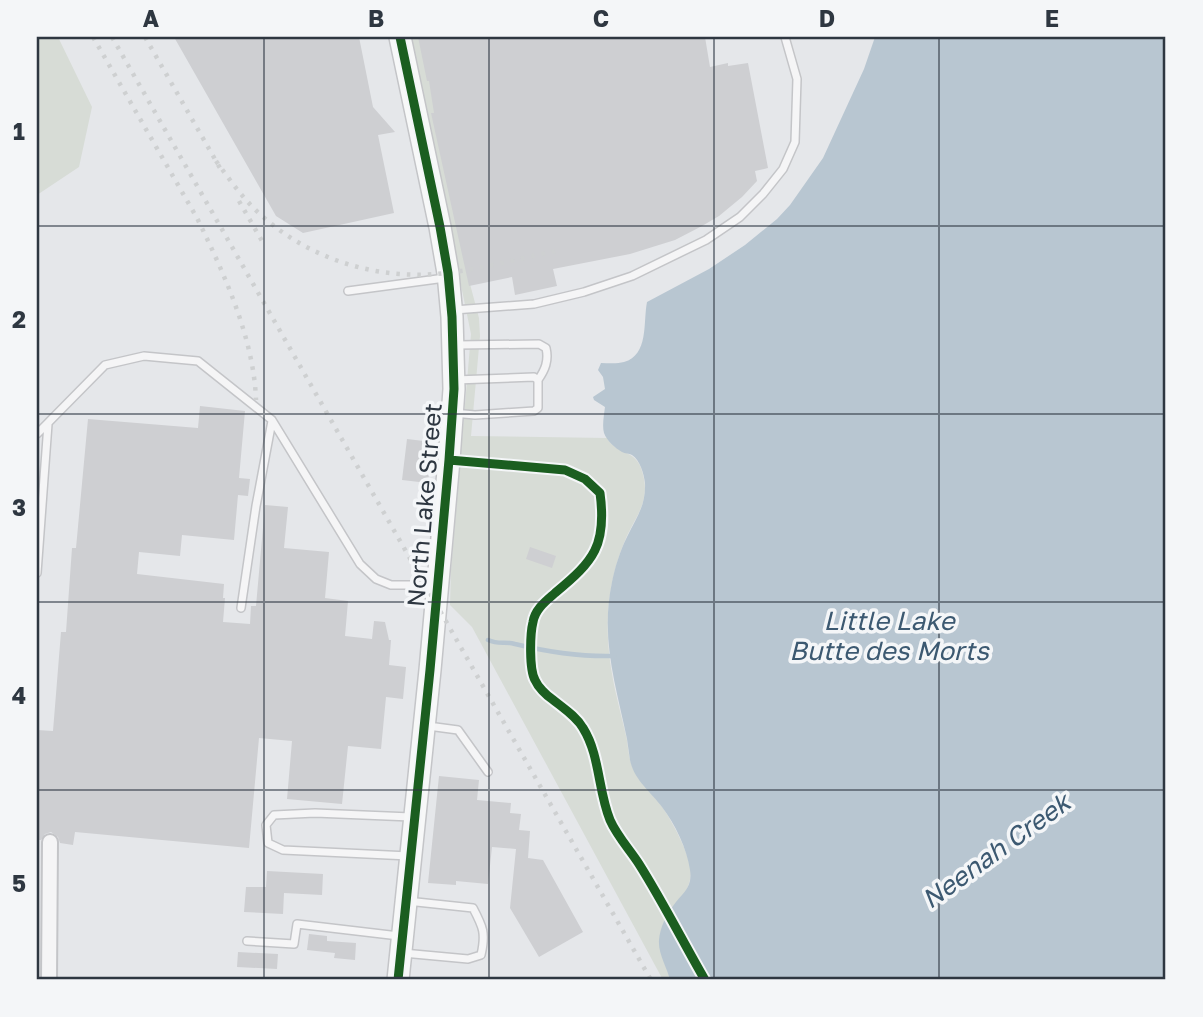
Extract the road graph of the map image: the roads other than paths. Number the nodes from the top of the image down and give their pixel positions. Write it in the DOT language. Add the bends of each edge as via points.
graph roads {
  1 [pos="400,37"];
  2 [pos="785,37"];
  3 [pos="449,278"];
  4 [pos="348,291"];
  5 [pos="452,310"];
  6 [pos="453,345"];
  7 [pos="454,380"];
  8 [pos="538,380"];
  9 [pos="453,413"];
  10 [pos="272,421"];
  11 [pos="48,423"];
  12 [pos="37,434"];
  13 [pos="37,573"];
  14 [pos="438,585"];
  15 [pos="241,608"];
  16 [pos="424,726"];
  17 [pos="488,772"];
  18 [pos="415,817"];
  19 [pos="50,842"];
  20 [pos="411,856"];
  21 [pos="43,882"];
  22 [pos="407,901"];
  23 [pos="247,941"];
  24 [pos="402,944"];
  25 [pos="49,980"];
  26 [pos="398,980"];
  1 -- 3 [label="main road, North Lake Street"];
  2 -- 5 [label="lane" via="796,79 795,142 783,169 740,217 682,252 584,292 534,304"];
  3 -- 4 [label="lane"];
  3 -- 5 [label="main road, North Lake Street"];
  5 -- 6 [label="main road, North Lake Street"];
  6 -- 7 [label="main road, North Lake Street"];
  6 -- 8 [label="lane" via="539,344 548,356"];
  7 -- 8 [label="lane"];
  7 -- 9 [label="main road, North Lake Street"];
  8 -- 9 [label="lane" via="538,408 534,411"];
  9 -- 14 [label="main road, North Lake Street"];
  10 -- 11 [label="lane" via="198,361 144,356 105,365"];
  10 -- 14 [label="lane" via="360,564 391,585"];
  10 -- 15 [label="lane"];
  11 -- 12 [label="lane"];
  11 -- 13 [label="lane"];
  14 -- 16 [label="main road, North Lake Street"];
  16 -- 17 [label="lane" via="458,730"];
  16 -- 18 [label="main road, North Lake Street"];
  18 -- 20 [label="main road, North Lake Street"];
  18 -- 20 [label="lane" via="274,815 267,825 268,843 283,850"];
  19 -- 21 [label="street"];
  20 -- 22 [label="main road, North Lake Street"];
  21 -- 25 [label="street"];
  22 -- 24 [label="main road, North Lake Street"];
  22 -- 24 [label="lane" via="473,908 484,927 483,944 481,955 468,959"];
  23 -- 24 [label="lane" via="294,944 297,924"];
  24 -- 26 [label="main road, North Lake Street"];
}
